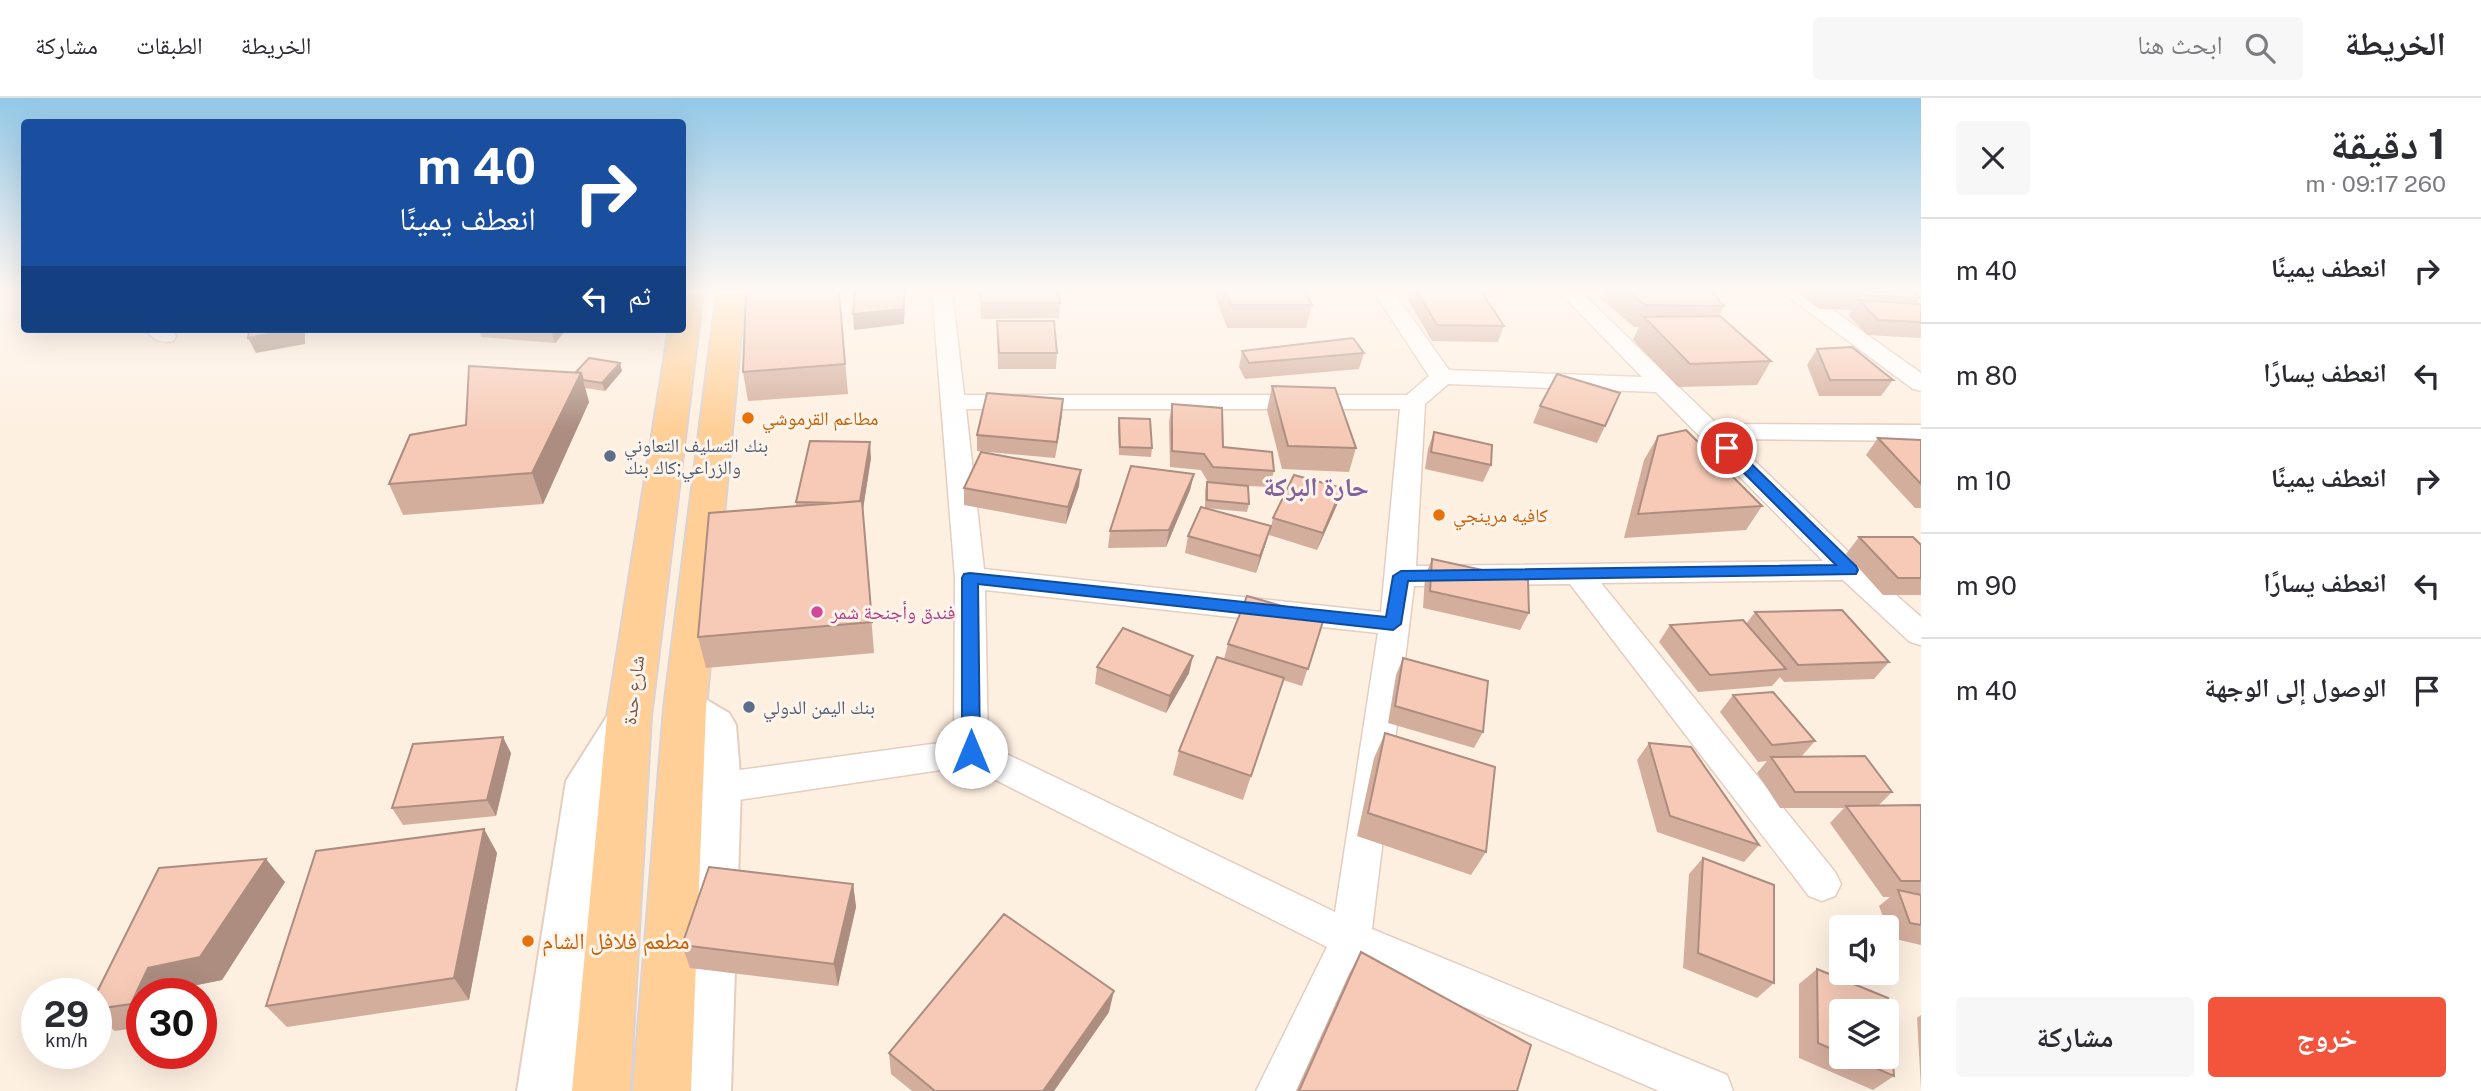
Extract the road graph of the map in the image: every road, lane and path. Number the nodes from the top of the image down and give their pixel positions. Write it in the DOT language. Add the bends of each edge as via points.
graph roads {
  1 [pos="682,337"];
  2 [pos="726,337"];
  3 [pos="947,337"];
  4 [pos="1415,337"];
  5 [pos="1615,337"];
  6 [pos="1857,337"];
  7 [pos="1442,377"];
  8 [pos="1921,384"];
  9 [pos="1664,386"];
  10 [pos="954,402"];
  11 [pos="1413,402"];
  12 [pos="1710,431"];
  13 [pos="1921,433"];
  14 [pos="1850,570"];
  15 [pos="1578,574"];
  16 [pos="1401,576"];
  17 [pos="970,578"];
  18 [pos="1393,624"];
  19 [pos="1921,634"];
  20 [pos="685,708"];
  21 [pos="629,717"];
  22 [pos="971,752"];
  23 [pos="718,788"];
  24 [pos="1822,884"];
  25 [pos="1351,939"];
  26 [pos="546,1091"];
  27 [pos="601,1091"];
  28 [pos="662,1091"];
  29 [pos="702,1091"];
  30 [pos="1278,1091"];
  31 [pos="1711,1091"];
  1 -- 21 [label="main road, شارع حدة"];
  2 -- 20 [label="main road"];
  3 -- 10 [label="street"];
  4 -- 7 [label="street"];
  5 -- 9 [label="street"];
  6 -- 8 [label="street"];
  7 -- 9 [label="street"];
  7 -- 11 [label="street"];
  9 -- 12 [label="street"];
  10 -- 11 [label="street"];
  10 -- 17 [label="street"];
  11 -- 16 [label="street"];
  12 -- 13 [label="street"];
  12 -- 14 [label="street"];
  14 -- 15 [label="street"];
  14 -- 19 [label="street"];
  15 -- 16 [label="street"];
  15 -- 24 [label="street"];
  16 -- 18 [label="street"];
  17 -- 18 [label="street"];
  17 -- 22 [label="street"];
  18 -- 25 [label="street"];
  20 -- 23 [label="street" via="714,725"];
  20 -- 28 [label="main road"];
  21 -- 26 [label="street" via="589,781"];
  21 -- 27 [label="main road, شارع حدة"];
  22 -- 23 [label="street"];
  22 -- 25 [label="street"];
  23 -- 29 [label="street"];
  25 -- 30 [label="street"];
  25 -- 31 [label="street"];
}
